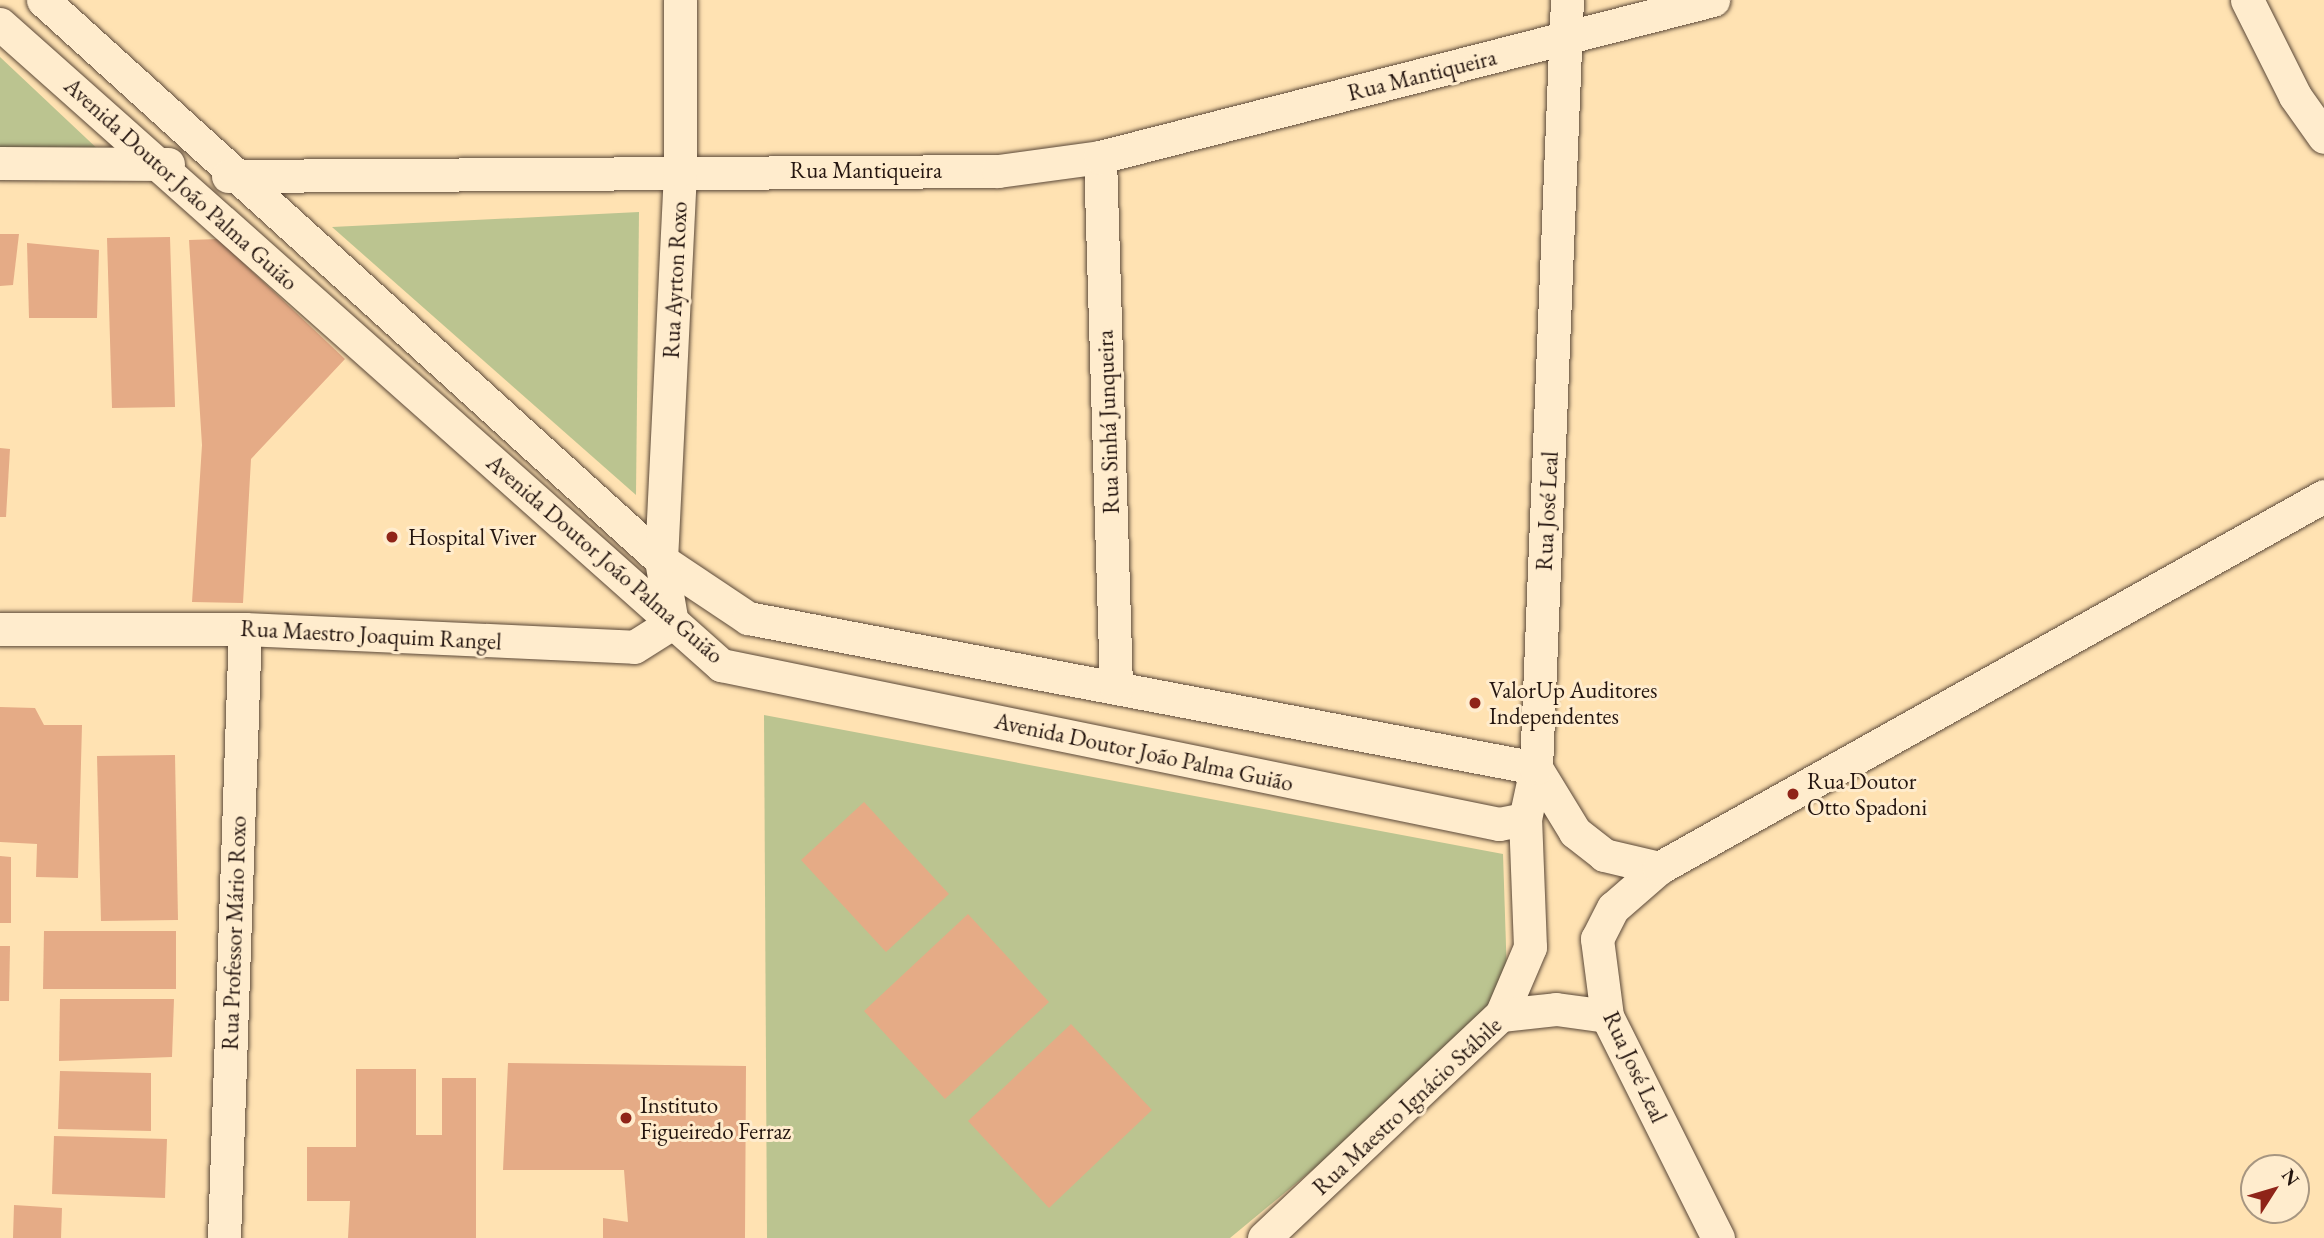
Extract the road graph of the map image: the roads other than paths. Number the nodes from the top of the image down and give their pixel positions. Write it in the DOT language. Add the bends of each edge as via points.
graph roads {
  1 [pos="43,0"];
  2 [pos="680,0"];
  3 [pos="1567,0"];
  4 [pos="1713,0"];
  5 [pos="2247,0"];
  6 [pos="0,24"];
  7 [pos="1568,37"];
  8 [pos="2324,137"];
  9 [pos="1100,157"];
  10 [pos="158,162"];
  11 [pos="0,163"];
  12 [pos="680,170"];
  13 [pos="240,179"];
  14 [pos="2324,496"];
  15 [pos="661,560"];
  16 [pos="671,623"];
  17 [pos="0,629"];
  18 [pos="245,629"];
  19 [pos="1116,688"];
  20 [pos="1536,768"];
  21 [pos="1524,819"];
  22 [pos="1659,868"];
  23 [pos="1501,1015"];
  24 [pos="1606,1016"];
  25 [pos="224,1238"];
  26 [pos="1264,1238"];
  27 [pos="1718,1238"];
  1 -- 13 [label="street, Avenida Doutor João Palma Guião"];
  2 -- 12 [label="street, Rua Ayrton Roxo"];
  3 -- 7 [label="street, Rua José Leal"];
  4 -- 7 [label="street, Rua Mantiqueira"];
  5 -- 8 [label="street" via="2295,96"];
  6 -- 10 [label="street, Avenida Doutor João Palma Guião"];
  7 -- 9 [label="street, Rua Mantiqueira"];
  7 -- 20 [label="street, Rua José Leal"];
  9 -- 12 [label="street, Rua Mantiqueira" via="998,170"];
  9 -- 19 [label="street, Rua Sinhá Junqueira"];
  10 -- 11 [label="street, Rua Mantiqueira"];
  10 -- 13 [label="street, Rua Mantiqueira"];
  10 -- 16 [label="street, Avenida Doutor João Palma Guião"];
  12 -- 13 [label="street, Rua Mantiqueira"];
  12 -- 15 [label="street, Rua Ayrton Roxo"];
  13 -- 15 [label="street, Avenida Doutor João Palma Guião"];
  14 -- 22 [label="street"];
  15 -- 16 [label="street"];
  15 -- 19 [label="street, Avenida Doutor João Palma Guião" via="748,618"];
  16 -- 18 [label="street, Rua Maestro Joaquim Rangel" via="634,647"];
  16 -- 21 [label="street, Avenida Doutor João Palma Guião" via="721,665 1499,824"];
  17 -- 18 [label="street, Rua Maestro Joaquim Rangel"];
  18 -- 25 [label="street, Rua Professor Mário Roxo"];
  19 -- 20 [label="street, Avenida Doutor João Palma Guião"];
  20 -- 21 [label="street, Rua José Leal"];
  20 -- 22 [label="street" via="1585,840 1604,855"];
  21 -- 23 [label="street, Rua José Leal" via="1530,947"];
  22 -- 24 [label="street, Rua José Leal" via="1613,908 1597,939"];
  23 -- 24 [label="street, Rua Maestro Ignácio Stábile" via="1556,1009"];
  23 -- 26 [label="street, Rua Maestro Ignácio Stábile"];
  24 -- 27 [label="street, Rua José Leal"];
}
